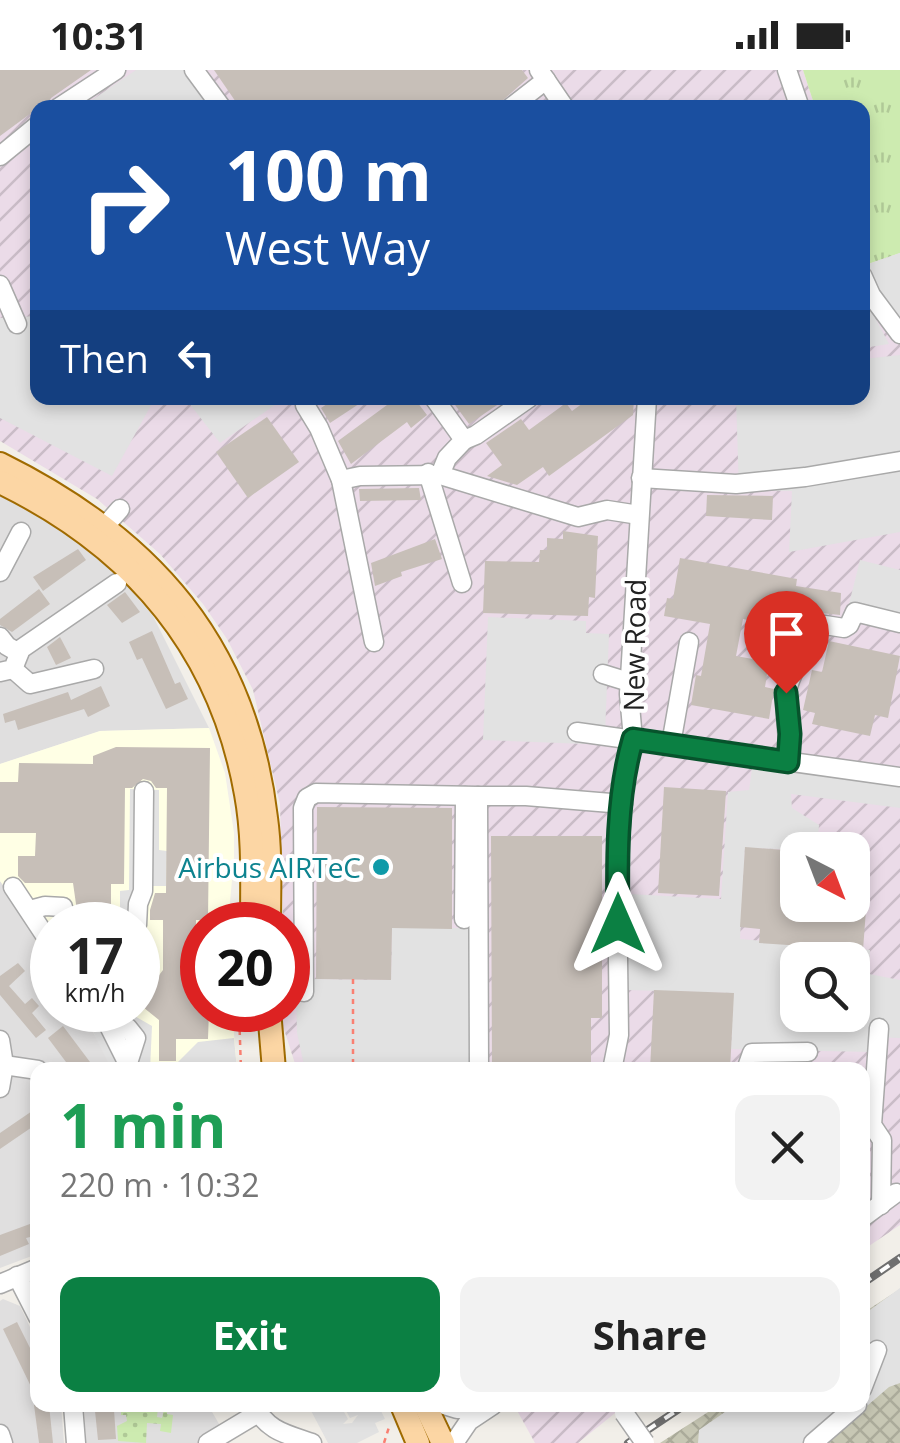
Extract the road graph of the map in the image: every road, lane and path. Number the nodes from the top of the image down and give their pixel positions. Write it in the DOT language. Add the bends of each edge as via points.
graph roads {
  1 [pos="116,70"];
  2 [pos="194,70"];
  3 [pos="787,70"];
  4 [pos="542,75"];
  5 [pos="70,100"];
  6 [pos="216,100"];
  7 [pos="518,100"];
  8 [pos="559,100"];
  9 [pos="797,100"];
  10 [pos="30,131"];
  11 [pos="0,156"];
  12 [pos="0,285"];
  13 [pos="870,293"];
  14 [pos="17,324"];
  15 [pos="900,334"];
  16 [pos="305,405"];
  17 [pos="439,405"];
  18 [pos="519,405"];
  19 [pos="647,405"];
  20 [pos="464,440"];
  21 [pos="900,461"];
  22 [pos="0,464"];
  23 [pos="434,474"];
  24 [pos="642,478"];
  25 [pos="341,480"];
  26 [pos="0,482"];
  27 [pos="639,515"];
  28 [pos="20,532"];
  29 [pos="0,572"];
  30 [pos="462,582"];
  31 [pos="117,583"];
  32 [pos="84,589"];
  33 [pos="77,610"];
  34 [pos="900,623"];
  35 [pos="0,637"];
  36 [pos="374,642"];
  37 [pos="689,642"];
  38 [pos="11,665"];
  39 [pos="94,669"];
  40 [pos="603,674"];
  41 [pos="629,682"];
  42 [pos="577,732"];
  43 [pos="633,739"];
  44 [pos="671,744"];
  45 [pos="788,762"];
  46 [pos="900,777"];
  47 [pos="144,791"];
  48 [pos="472,796"];
  49 [pos="622,804"];
  50 [pos="13,887"];
  51 [pos="139,902"];
  52 [pos="252,902"];
  53 [pos="269,902"];
  54 [pos="304,902"];
  55 [pos="30,910"];
  56 [pos="464,919"];
  57 [pos="353,980"];
  58 [pos="879,1028"];
  59 [pos="113,1032"];
  60 [pos="240,1032"];
  61 [pos="255,1032"];
  62 [pos="270,1032"];
  63 [pos="0,1040"];
  64 [pos="808,1052"];
  65 [pos="127,1062"];
  66 [pos="242,1062"];
  67 [pos="257,1062"];
  68 [pos="273,1062"];
  69 [pos="354,1062"];
  70 [pos="479,1062"];
  71 [pos="614,1062"];
  72 [pos="749,1062"];
  73 [pos="4,1065"];
  74 [pos="30,1069"];
  75 [pos="0,1088"];
  76 [pos="870,1212"];
  77 [pos="9,1280"];
  78 [pos="30,1307"];
  79 [pos="877,1350"];
  80 [pos="870,1368"];
  81 [pos="74,1412"];
  82 [pos="252,1412"];
  83 [pos="261,1412"];
  84 [pos="397,1412"];
  85 [pos="399,1412"];
  86 [pos="453,1412"];
  87 [pos="482,1412"];
  88 [pos="624,1412"];
  89 [pos="849,1412"];
  90 [pos="428,1429"];
  91 [pos="288,1430"];
  92 [pos="0,1434"];
  93 [pos="214,1441"];
  94 [pos="3,1443"];
  95 [pos="76,1443"];
  96 [pos="312,1443"];
  97 [pos="384,1443"];
  98 [pos="454,1443"];
  99 [pos="646,1443"];
  100 [pos="813,1443"];
  1 -- 5 [label="street"];
  2 -- 6 [label="street"];
  3 -- 9 [label="street"];
  4 -- 7 [label="street"];
  4 -- 8 [label="street"];
  10 -- 11 [label="street"];
  12 -- 14 [label="street"];
  13 -- 15 [label="street"];
  16 -- 25 [label="street"];
  17 -- 20 [label="street"];
  18 -- 20 [label="street"];
  19 -- 24 [label="street, New Road"];
  20 -- 23 [label="street"];
  21 -- 24 [label="street" via="736,484"];
  22 -- 53 [label="main road" via="112,517 215,651 251,740 264,799"];
  23 -- 25 [label="street"];
  23 -- 27 [label="street" via="578,517 608,510"];
  23 -- 30 [label="street"];
  24 -- 27 [label="street, New Road"];
  25 -- 36 [label="street"];
  26 -- 52 [label="main road" via="109,550 156,596 202,663 247,797"];
  27 -- 41 [label="street, New Road"];
  28 -- 29 [label="street"];
  31 -- 33 [label="street"];
  32 -- 33 [label="street"];
  33 -- 38 [label="street"];
  34 -- 45 [label="street" via="855,612 844,628 825,625 815,632 786,693"];
  35 -- 38 [label="street"];
  37 -- 44 [label="street"];
  38 -- 39 [label="street" via="30,684"];
  40 -- 41 [label="street"];
  41 -- 43 [label="street, New Road"];
  42 -- 43 [label="street"];
  43 -- 44 [label="street"];
  43 -- 49 [label="street, New Road"];
  44 -- 45 [label="street"];
  45 -- 46 [label="street"];
  47 -- 51 [label="street"];
  48 -- 49 [label="street"];
  48 -- 54 [label="street" via="307,798"];
  48 -- 56 [label="street"];
  48 -- 70 [label="street"];
  49 -- 71 [label="street, New Road"];
  50 -- 55 [label="street"];
  57 -- 69 [label="path"];
  58 -- 76 [label="street" via="872,1125 882,1140 888,1199"];
  59 -- 65 [label="street"];
  60 -- 66 [label="path"];
  61 -- 67 [label="main road"];
  62 -- 68 [label="main road"];
  63 -- 73 [label="street"];
  64 -- 72 [label="street" via="752,1053"];
  73 -- 74 [label="street"];
  73 -- 75 [label="street"];
  77 -- 78 [label="street"];
  79 -- 80 [label="street"];
  81 -- 95 [label="street"];
  82 -- 93 [label="street"];
  83 -- 91 [label="street"];
  84 -- 97 [label="path"];
  85 -- 90 [label="main road"];
  86 -- 90 [label="street"];
  87 -- 98 [label="street"];
  88 -- 99 [label="street, bridge"];
  89 -- 100 [label="street"];
  91 -- 96 [label="street"];
  92 -- 94 [label="street"];
}
